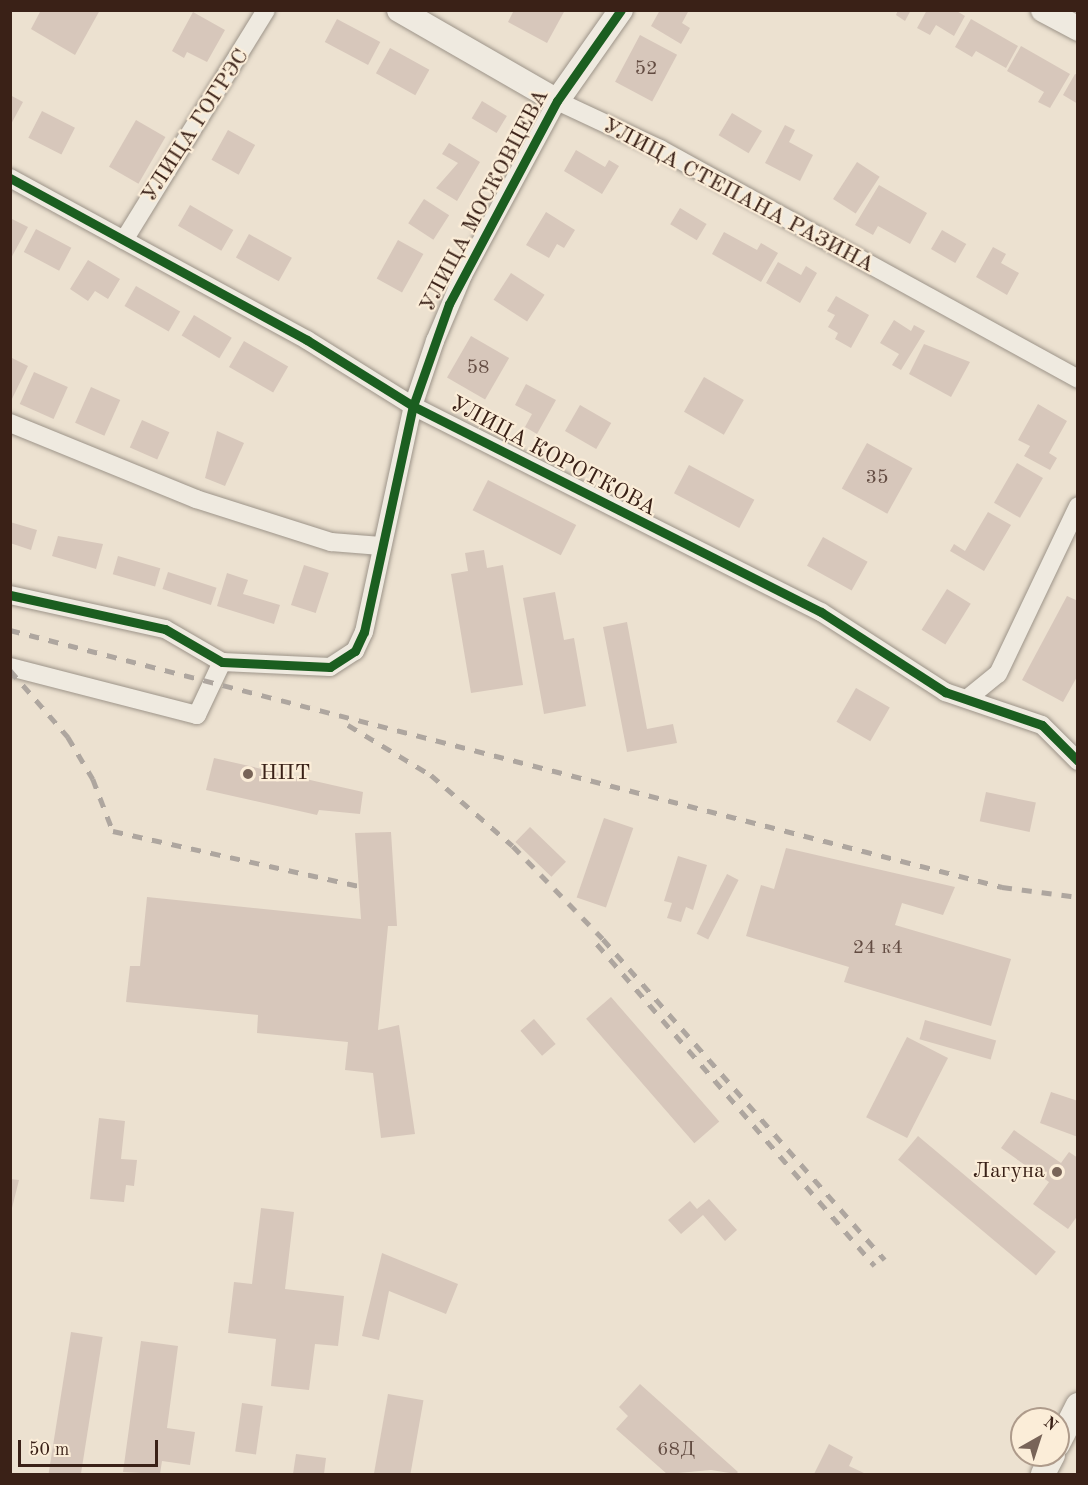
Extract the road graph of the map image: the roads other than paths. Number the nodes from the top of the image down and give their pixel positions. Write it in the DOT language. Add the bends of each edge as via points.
graph roads {
  1 [pos="266,10"];
  2 [pos="399,10"];
  3 [pos="621,10"];
  4 [pos="1043,10"];
  5 [pos="1077,29"];
  6 [pos="557,101"];
  7 [pos="10,178"];
  8 [pos="124,240"];
  9 [pos="1077,379"];
  10 [pos="413,406"];
  11 [pos="10,423"];
  12 [pos="1077,506"];
  13 [pos="381,546"];
  14 [pos="10,595"];
  15 [pos="222,662"];
  16 [pos="10,667"];
  17 [pos="968,698"];
  18 [pos="1077,762"];
  19 [pos="1077,1405"];
  20 [pos="1070,1419"];
  1 -- 8 [label="street, УЛИЦА ГОГРЭС"];
  2 -- 6 [label="street, УЛИЦА СТЕПАНА РАЗИНА"];
  3 -- 6 [label="street, УЛИЦА МОСКОВЦЕВА"];
  4 -- 5 [label="street"];
  6 -- 9 [label="street, УЛИЦА СТЕПАНА РАЗИНА" via="660,149"];
  6 -- 10 [label="street, УЛИЦА МОСКОВЦЕВА" via="449,304"];
  7 -- 8 [label="street, УЛИЦА КОРОТКОВА"];
  8 -- 10 [label="street, УЛИЦА КОРОТКОВА" via="307,340"];
  10 -- 13 [label="street, УЛИЦА МОСКОВЦЕВА"];
  10 -- 17 [label="street, УЛИЦА КОРОТКОВА" via="821,612 926,681"];
  11 -- 13 [label="street" via="196,499 332,542"];
  12 -- 17 [label="street" via="998,674"];
  13 -- 15 [label="street, УЛИЦА МОСКОВЦЕВА" via="364,632 344,662 310,668"];
  14 -- 15 [label="street" via="165,629"];
  15 -- 16 [label="street" via="196,715"];
  17 -- 18 [label="street, УЛИЦА КОРОТКОВА" via="1042,725"];
  19 -- 20 [label="street"];
}
